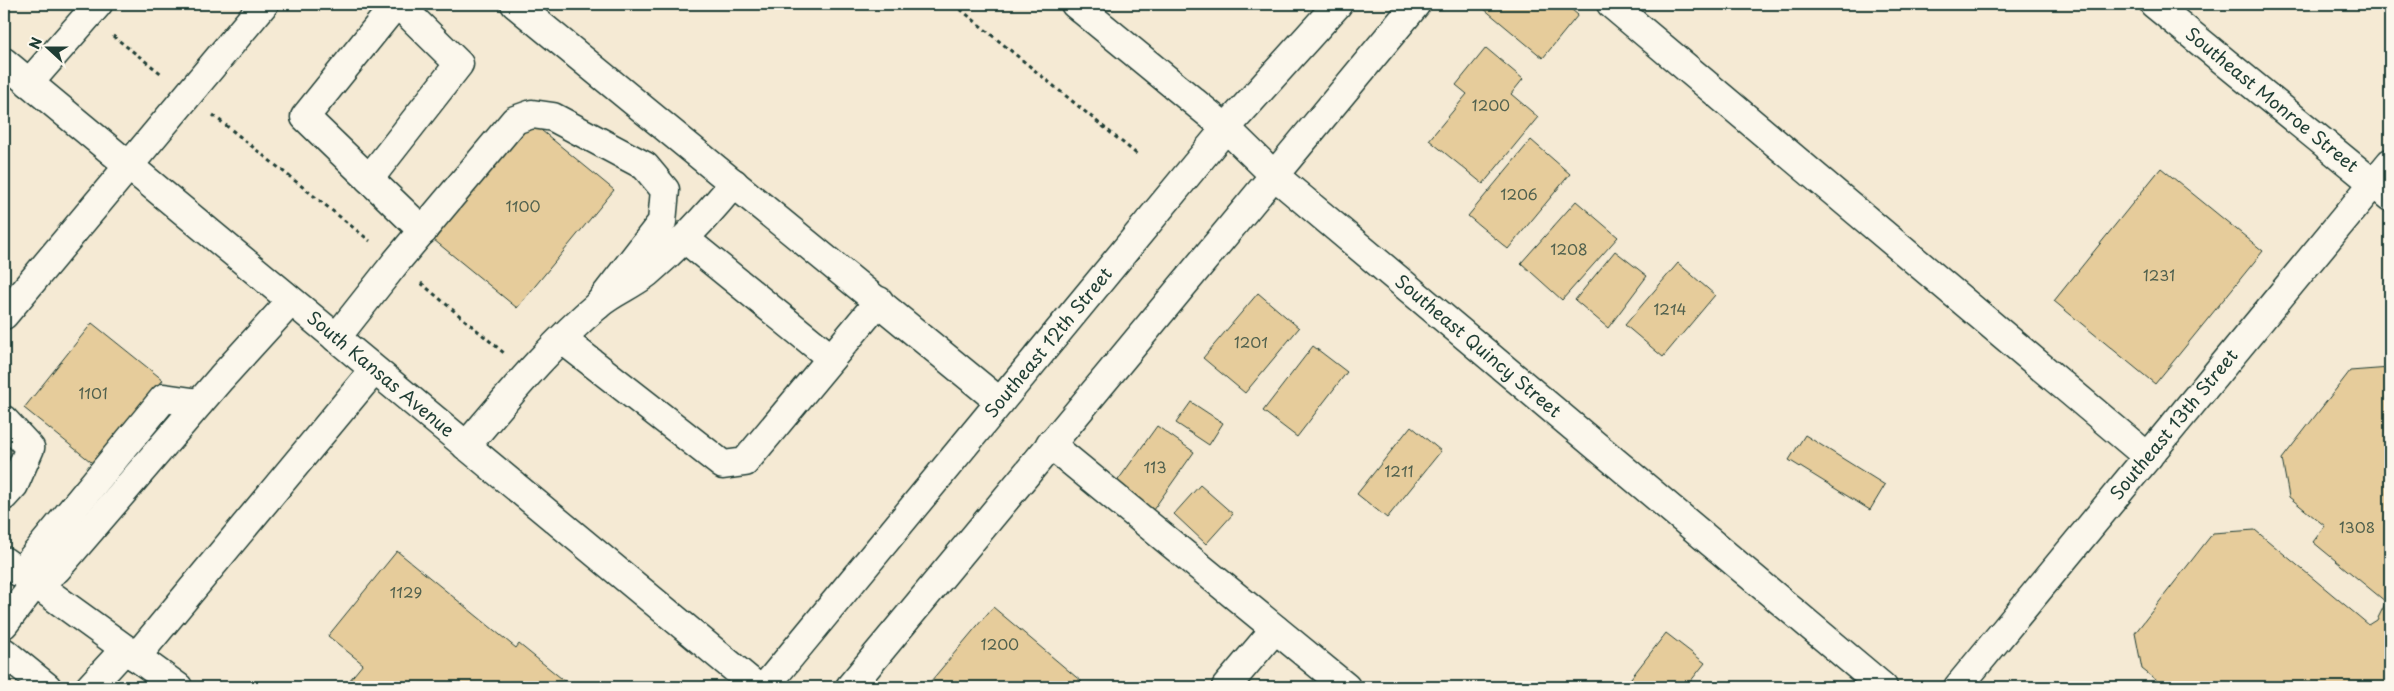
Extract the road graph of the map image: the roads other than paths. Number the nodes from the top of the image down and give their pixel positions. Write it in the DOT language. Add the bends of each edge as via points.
graph roads {
  1 [pos="264,4"];
  2 [pos="397,4"];
  3 [pos="515,4"];
  4 [pos="1075,4"];
  5 [pos="1338,4"];
  6 [pos="1416,4"];
  7 [pos="1612,4"];
  8 [pos="2154,4"];
  9 [pos="93,10"];
  10 [pos="4,62"];
  11 [pos="29,83"];
  12 [pos="1226,128"];
  13 [pos="128,166"];
  14 [pos="1274,176"];
  15 [pos="368,179"];
  16 [pos="2385,181"];
  17 [pos="734,183"];
  18 [pos="422,231"];
  19 [pos="685,239"];
  20 [pos="292,301"];
  21 [pos="878,301"];
  22 [pos="598,305"];
  23 [pos="4,315"];
  24 [pos="336,338"];
  25 [pos="562,340"];
  26 [pos="831,358"];
  27 [pos="374,370"];
  28 [pos="1000,402"];
  29 [pos="4,420"];
  30 [pos="1050,444"];
  31 [pos="466,446"];
  32 [pos="2148,457"];
  33 [pos="4,496"];
  34 [pos="19,573"];
  35 [pos="4,624"];
  36 [pos="1276,629"];
  37 [pos="4,652"];
  38 [pos="131,653"];
  39 [pos="47,687"];
  40 [pos="90,687"];
  41 [pos="178,687"];
  42 [pos="757,687"];
  43 [pos="764,687"];
  44 [pos="850,687"];
  45 [pos="1226,687"];
  46 [pos="1346,687"];
  47 [pos="1883,687"];
  48 [pos="1958,687"];
  1 -- 13 [label="street"];
  2 -- 15 [label="street" via="458,64"];
  2 -- 15 [label="street" via="305,117"];
  3 -- 17 [label="street"];
  4 -- 12 [label="street, Southeast Quincy Street"];
  5 -- 12 [label="street, Southeast 12th Street"];
  6 -- 14 [label="street"];
  7 -- 32 [label="street"];
  8 -- 16 [label="street, Southeast Monroe Street"];
  9 -- 11 [label="street"];
  10 -- 11 [label="street, South Kansas Avenue"];
  11 -- 13 [label="street, South Kansas Avenue"];
  12 -- 14 [label="street, Southeast Quincy Street"];
  12 -- 28 [label="street, Southeast 12th Street"];
  13 -- 20 [label="street, South Kansas Avenue"];
  13 -- 23 [label="street"];
  14 -- 30 [label="street"];
  14 -- 47 [label="street, Southeast Quincy Street"];
  15 -- 18 [label="street"];
  16 -- 32 [label="street, Southeast 13th Street"];
  17 -- 19 [label="street"];
  17 -- 21 [label="street"];
  18 -- 22 [label="street" via="515,120 532,114 552,117 646,166 665,190 662,222"];
  18 -- 24 [label="street"];
  19 -- 22 [label="street" via="645,275"];
  19 -- 26 [label="street"];
  20 -- 24 [label="street, South Kansas Avenue"];
  20 -- 34 [label="street" via="199,403 164,398"];
  21 -- 26 [label="street"];
  21 -- 28 [label="street"];
  22 -- 25 [label="street"];
  24 -- 27 [label="street, South Kansas Avenue"];
  25 -- 26 [label="street" via="723,465 746,462"];
  25 -- 31 [label="street" via="528,373"];
  27 -- 31 [label="street, South Kansas Avenue"];
  27 -- 38 [label="street"];
  28 -- 43 [label="street, Southeast 12th Street"];
  29 -- 33 [label="street" via="30,448 14,486"];
  30 -- 36 [label="street"];
  30 -- 44 [label="street"];
  31 -- 42 [label="street, South Kansas Avenue"];
  32 -- 48 [label="street, Southeast 13th Street"];
  34 -- 35 [label="street"];
  34 -- 38 [label="street"];
  36 -- 45 [label="street"];
  36 -- 46 [label="street"];
  37 -- 39 [label="street"];
  38 -- 40 [label="street"];
  38 -- 41 [label="street"];
}
